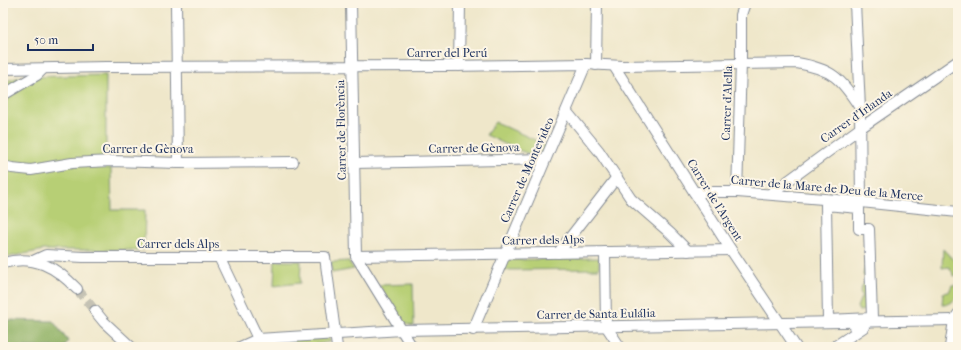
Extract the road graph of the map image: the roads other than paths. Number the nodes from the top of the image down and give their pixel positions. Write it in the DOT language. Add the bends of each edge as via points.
graph roads {
  1 [pos="176,3"];
  2 [pos="351,3"];
  3 [pos="460,3"];
  4 [pos="597,3"];
  5 [pos="737,3"];
  6 [pos="745,3"];
  7 [pos="855,3"];
  8 [pos="741,15"];
  9 [pos="958,61"];
  10 [pos="741,63"];
  11 [pos="591,65"];
  12 [pos="353,66"];
  13 [pos="459,66"];
  14 [pos="614,66"];
  15 [pos="177,67"];
  16 [pos="3,69"];
  17 [pos="43,69"];
  18 [pos="15,70"];
  19 [pos="3,74"];
  20 [pos="3,95"];
  21 [pos="860,108"];
  22 [pos="567,112"];
  23 [pos="859,129"];
  24 [pos="545,159"];
  25 [pos="293,162"];
  26 [pos="178,163"];
  27 [pos="355,163"];
  28 [pos="3,166"];
  29 [pos="617,177"];
  30 [pos="694,192"];
  31 [pos="737,192"];
  32 [pos="770,194"];
  33 [pos="823,199"];
  34 [pos="861,202"];
  35 [pos="958,212"];
  36 [pos="731,250"];
  37 [pos="688,251"];
  38 [pos="605,252"];
  39 [pos="505,253"];
  40 [pos="558,253"];
  41 [pos="356,256"];
  42 [pos="219,257"];
  43 [pos="33,261"];
  44 [pos="3,263"];
  45 [pos="77,289"];
  46 [pos="95,311"];
  47 [pos="956,317"];
  48 [pos="872,318"];
  49 [pos="824,323"];
  50 [pos="780,324"];
  51 [pos="606,326"];
  52 [pos="402,330"];
  53 [pos="473,330"];
  54 [pos="335,334"];
  55 [pos="260,343"];
  56 [pos="131,347"];
  57 [pos="240,347"];
  58 [pos="337,347"];
  59 [pos="412,347"];
  60 [pos="620,347"];
  61 [pos="796,347"];
  62 [pos="802,347"];
  63 [pos="834,347"];
  64 [pos="950,347"];
  1 -- 15 [label="street"];
  2 -- 12 [label="street, Carrer de Florència"];
  3 -- 13 [label="street"];
  4 -- 11 [label="street"];
  5 -- 8 [label="street, Carrer d'Alella"];
  6 -- 8 [label="street, Carrer d'Alella"];
  7 -- 21 [label="street"];
  8 -- 10 [label="street, Carrer d'Alella"];
  9 -- 23 [label="street, Carrer d'Irlanda"];
  10 -- 14 [label="street, Carrer del Perú"];
  10 -- 21 [label="street, Carrer del Perú" via="797,63 816,66 835,76 847,87"];
  10 -- 31 [label="street, Carrer d'Alella"];
  11 -- 13 [label="street, Carrer del Perú"];
  11 -- 14 [label="street, Carrer del Perú"];
  11 -- 22 [label="street, Carrer de Montevideo"];
  12 -- 13 [label="street, Carrer del Perú"];
  12 -- 15 [label="street, Carrer del Perú"];
  12 -- 27 [label="street, Carrer de Florència"];
  14 -- 30 [label="street, Carrer de l'Argent"];
  15 -- 17 [label="street, Carrer del Perú"];
  15 -- 26 [label="street"];
  16 -- 18 [label="street, Carrer del Perú"];
  17 -- 18 [label="street, Carrer del Perú"];
  17 -- 20 [label="street"];
  18 -- 19 [label="street, Carrer del Perú"];
  21 -- 23 [label="street"];
  22 -- 24 [label="street, Carrer de Montevideo"];
  22 -- 29 [label="street"];
  23 -- 32 [label="street, Carrer d'Irlanda"];
  23 -- 34 [label="street"];
  24 -- 27 [label="street, Carrer de Gènova"];
  24 -- 39 [label="street, Carrer de Montevideo"];
  25 -- 26 [label="street, Carrer de Gènova"];
  26 -- 28 [label="street, Carrer de Gènova" via="111,161 31,170"];
  27 -- 41 [label="street, Carrer de Florència"];
  29 -- 37 [label="street" via="632,199"];
  29 -- 40 [label="street"];
  30 -- 31 [label="street, Carrer de la Mare de Deu de la Merce"];
  30 -- 36 [label="street, Carrer de l'Argent"];
  31 -- 32 [label="street, Carrer de la Mare de Deu de la Merce"];
  32 -- 33 [label="street, Carrer de la Mare de Deu de la Merce"];
  33 -- 34 [label="street, Carrer de la Mare de Deu de la Merce"];
  33 -- 49 [label="street"];
  34 -- 35 [label="street, Carrer de la Mare de Deu de la Merce"];
  36 -- 37 [label="street, Carrer dels Alps"];
  36 -- 50 [label="street, Carrer de l'Argent"];
  37 -- 38 [label="street, Carrer dels Alps"];
  38 -- 40 [label="street, Carrer dels Alps"];
  38 -- 51 [label="street"];
  39 -- 40 [label="street, Carrer dels Alps"];
  39 -- 41 [label="street, Carrer dels Alps"];
  39 -- 53 [label="street, Carrer de Montevideo"];
  41 -- 52 [label="street"];
  42 -- 43 [label="street, Carrer dels Alps" via="46,255"];
  42 -- 54 [label="street, Carrer dels Alps" via="325,257"];
  42 -- 55 [label="street"];
  43 -- 44 [label="street" via="14,260"];
  43 -- 45 [label="street" via="52,268"];
  46 -- 56 [label="street"];
  47 -- 49 [label="street, Carrer de Santa Eulália"];
  47 -- 64 [label="street"];
  48 -- 48 [label="street" via="828,320 826,205 859,208 859,229 869,229"];
  49 -- 50 [label="street, Carrer de Santa Eulália"];
  50 -- 51 [label="street, Carrer de Santa Eulália"];
  50 -- 61 [label="street, Carrer de l'Argent"];
  51 -- 53 [label="street, Carrer de Santa Eulália"];
  51 -- 60 [label="street"];
  52 -- 53 [label="street, Carrer de Santa Eulália"];
  52 -- 54 [label="street, Carrer de Santa Eulália"];
  52 -- 59 [label="street"];
  54 -- 55 [label="street, Carrer de Santa Eulália"];
  54 -- 58 [label="street"];
  55 -- 57 [label="street, Carrer de Santa Eulália"];
  62 -- 63 [label="street" via="787,327 864,328"];
}
